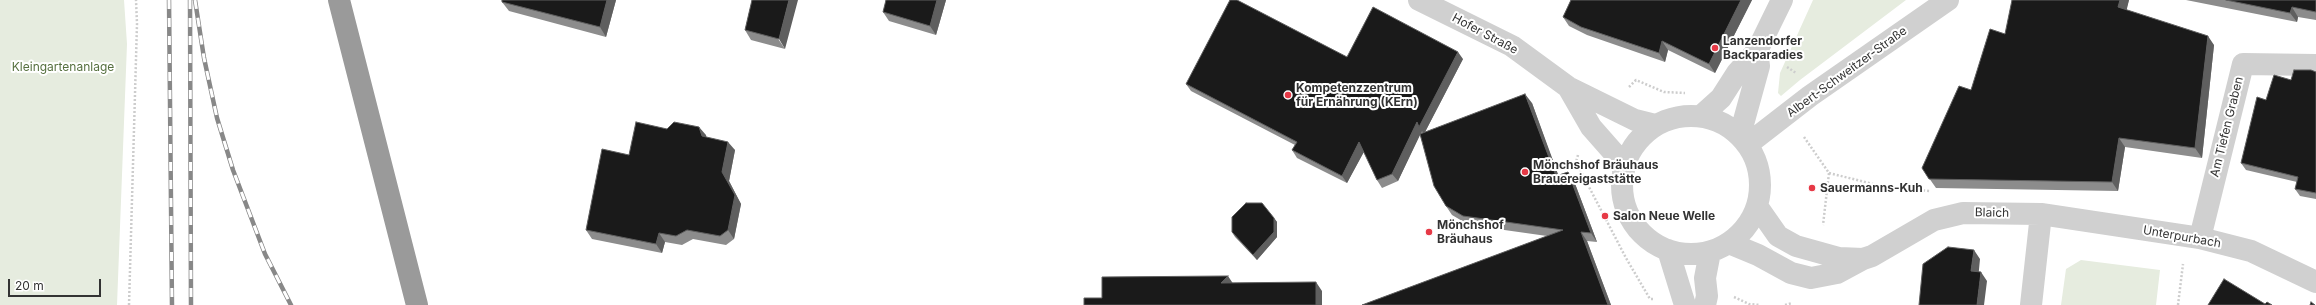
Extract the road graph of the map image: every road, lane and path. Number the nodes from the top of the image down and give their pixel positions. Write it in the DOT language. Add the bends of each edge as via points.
graph roads {
  1 [pos="136,0"];
  2 [pos="339,0"];
  3 [pos="1419,0"];
  4 [pos="1782,0"];
  5 [pos="1948,0"];
  6 [pos="1757,51"];
  7 [pos="2316,66"];
  8 [pos="1568,87"];
  9 [pos="1687,94"];
  10 [pos="1611,106"];
  11 [pos="1701,116"];
  12 [pos="1655,125"];
  13 [pos="1591,127"];
  14 [pos="1808,133"];
  15 [pos="1744,140"];
  16 [pos="1624,170"];
  17 [pos="1757,206"];
  18 [pos="2041,214"];
  19 [pos="2200,238"];
  20 [pos="1720,247"];
  21 [pos="1668,250"];
  22 [pos="1818,252"];
  23 [pos="1863,258"];
  24 [pos="2176,262"];
  25 [pos="2184,263"];
  26 [pos="2190,264"];
  27 [pos="1812,278"];
  28 [pos="2316,282"];
  29 [pos="1683,301"];
  30 [pos="1706,301"];
  31 [pos="129,305"];
  32 [pos="417,305"];
  33 [pos="1760,305"];
  34 [pos="1785,305"];
  35 [pos="2031,305"];
  36 [pos="2178,305"];
  1 -- 31 [label="path"];
  2 -- 32 [label="highway"];
  3 -- 8 [label="street, Hofer Straße" via="1512,46"];
  4 -- 6 [label="street"];
  5 -- 15 [label="street, Albert-Schweitzer-Straße"];
  6 -- 11 [label="street" via="1737,73 1721,98"];
  6 -- 15 [label="street" via="1759,66"];
  7 -- 19 [label="street, Am Tiefen Graben" via="2243,64"];
  8 -- 10 [label="street, Hofer Straße"];
  8 -- 13 [label="street, Hofer Straße"];
  9 -- 10 [label="path" via="1664,92 1636,80"];
  10 -- 12 [label="street, Hofer Straße" via="1635,120"];
  11 -- 12 [label="street" via="1670,118"];
  11 -- 15 [label="street" via="1728,126"];
  12 -- 16 [label="street" via="1641,137 1630,152"];
  13 -- 16 [label="street, Hofer Straße" via="1613,152"];
  13 -- 29 [label="path" via="1583,136 1576,162 1626,258 1650,300"];
  14 -- 22 [label="path" via="1804,137 1829,173"];
  15 -- 17 [label="street" via="1756,159 1760,174"];
  16 -- 21 [label="street" via="1622,190 1626,209 1636,227 1650,241"];
  17 -- 20 [label="street" via="1751,220"];
  17 -- 22 [label="street, Blaich" via="1778,236 1796,246"];
  18 -- 19 [label="street, Unterpurbach"];
  18 -- 23 [label="street, Blaich" via="1963,213 1934,220 1872,256"];
  18 -- 35 [label="street"];
  19 -- 28 [label="street, Unterpurbach" via="2251,251"];
  20 -- 21 [label="street" via="1689,254"];
  20 -- 27 [label="street, Blaich" via="1758,254 1791,272"];
  20 -- 30 [label="street" via="1705,278"];
  21 -- 29 [label="street"];
  22 -- 23 [label="street, Blaich" via="1839,258"];
  23 -- 27 [label="street, Blaich" via="1837,273"];
  24 -- 25 [label="path"];
  25 -- 26 [label="path"];
  25 -- 36 [label="path"];
  27 -- 34 [label="path" via="1806,298"];
  30 -- 33 [label="path" via="1732,296 1749,304"];
}
